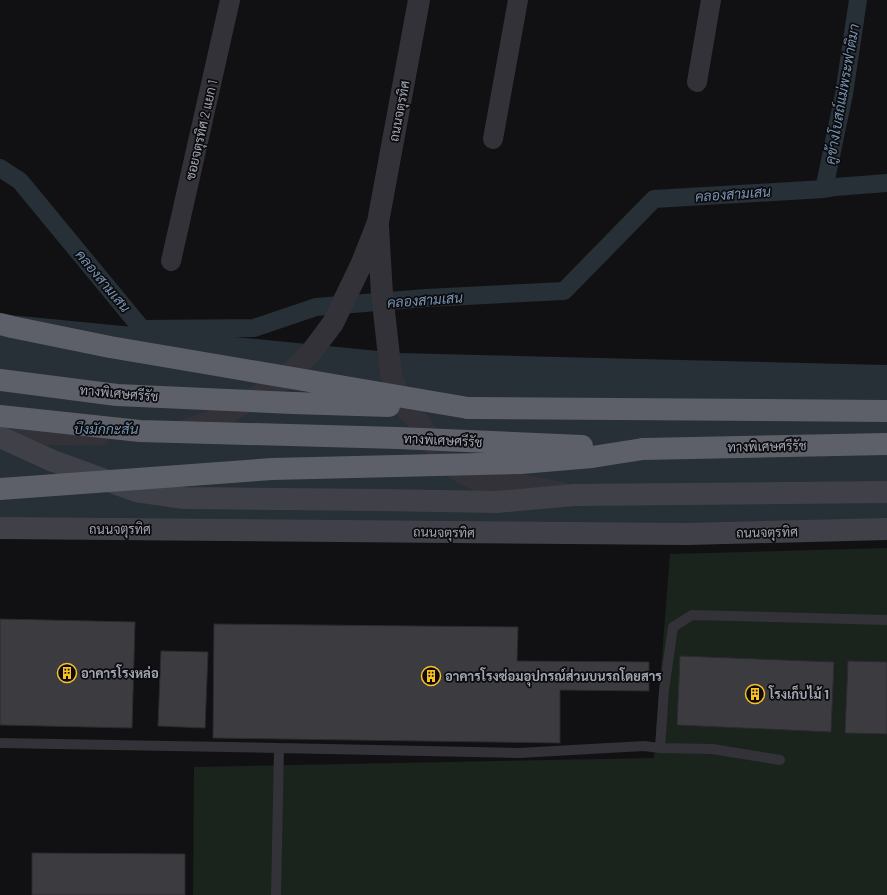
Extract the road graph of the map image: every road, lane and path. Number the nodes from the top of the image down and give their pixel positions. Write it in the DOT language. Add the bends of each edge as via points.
graph roads {
  1 [pos="230,0"];
  2 [pos="419,0"];
  3 [pos="518,0"];
  4 [pos="711,0"];
  5 [pos="696,82"];
  6 [pos="493,139"];
  7 [pos="378,222"];
  8 [pos="171,261"];
  9 [pos="0,324"];
  10 [pos="0,380"];
  11 [pos="468,408"];
  12 [pos="887,411"];
  13 [pos="0,416"];
  14 [pos="0,433"];
  15 [pos="0,437"];
  16 [pos="887,444"];
  17 [pos="643,449"];
  18 [pos="0,489"];
  19 [pos="887,492"];
  20 [pos="574,495"];
  21 [pos="0,528"];
  22 [pos="887,529"];
  23 [pos="887,620"];
  24 [pos="0,743"];
  25 [pos="279,748"];
  26 [pos="660,748"];
  27 [pos="780,760"];
  28 [pos="276,895"];
  1 -- 8 [label="street, ซอยจตุรทิศ 2 แยก 1"];
  2 -- 7 [label="street, ถนนจตุรทิศ"];
  3 -- 6 [label="street"];
  4 -- 5 [label="street"];
  7 -- 14 [label="street, ถนนจตุรทิศ, bridge" via="333,324 310,354 274,387 210,422 186,430 139,436"];
  7 -- 20 [label="street, ถนนจตุรทิศ, bridge" via="382,294 391,374 402,403 419,422 445,460 466,475 479,481 521,485"];
  9 -- 11 [label="highway, bridge" via="110,347"];
  10 -- 11 [label="highway, ทางพิเศษศรีรัช, bridge" via="116,394 285,403"];
  11 -- 12 [label="highway, ทางพิเศษศรีรัช"];
  13 -- 17 [label="highway, ทางพิเศษศรีรัช, bridge" via="140,431 398,438"];
  15 -- 20 [label="main road, ถนนจตุรทิศ, bridge" via="52,461 122,486 184,498 497,502"];
  16 -- 17 [label="highway, ทางพิเศษศรีรัช"];
  17 -- 18 [label="highway, bridge" via="592,457 521,463 272,469"];
  19 -- 20 [label="main road, ถนนจตุรทิศ"];
  21 -- 22 [label="main road, ถนนจตุรทิศ" via="687,534"];
  23 -- 26 [label="lane" via="692,615 673,627 664,690"];
  24 -- 25 [label="lane"];
  25 -- 26 [label="lane" via="519,753 644,746"];
  25 -- 28 [label="lane"];
  26 -- 27 [label="lane" via="712,749"];
}
